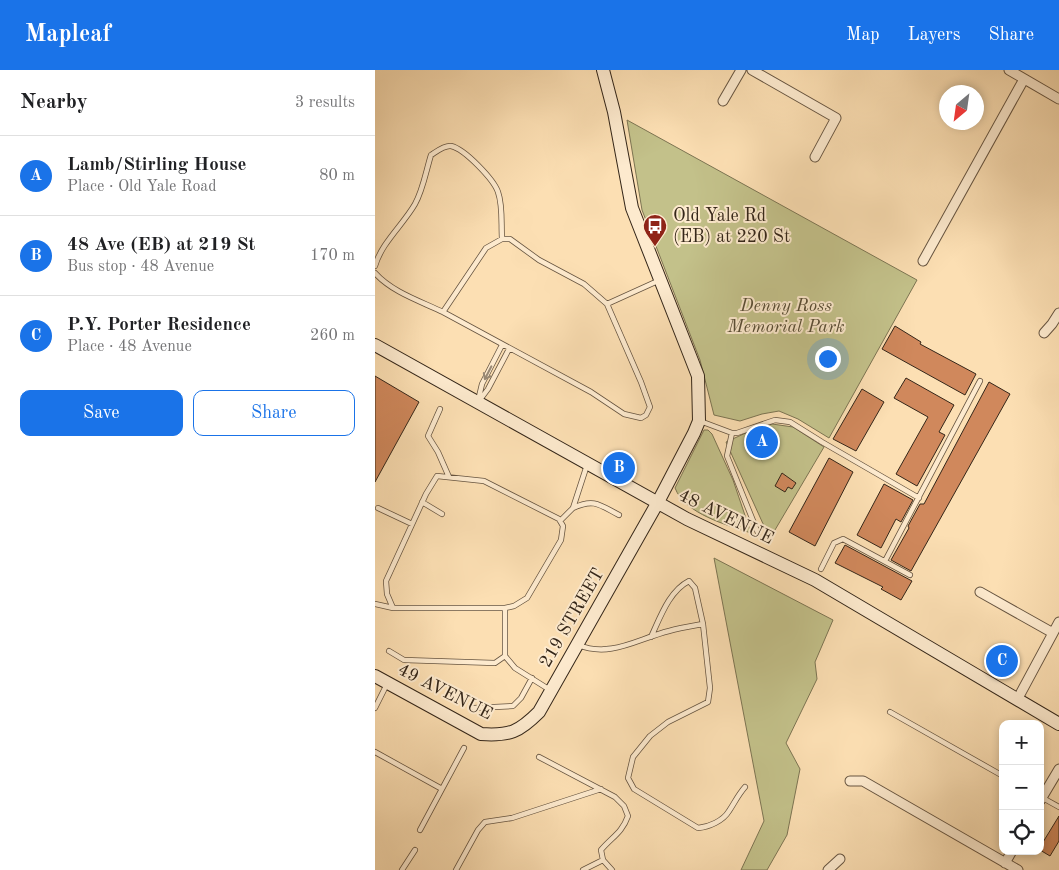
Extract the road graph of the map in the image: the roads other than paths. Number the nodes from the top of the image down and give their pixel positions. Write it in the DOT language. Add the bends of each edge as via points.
graph roads {
  1 [pos="603,70"];
  2 [pos="741,70"];
  3 [pos="751,70"];
  4 [pos="1009,70"];
  5 [pos="1024,79"];
  6 [pos="1059,98"];
  7 [pos="723,101"];
  8 [pos="815,157"];
  9 [pos="502,239"];
  10 [pos="923,261"];
  11 [pos="375,266"];
  12 [pos="375,273"];
  13 [pos="661,279"];
  14 [pos="607,304"];
  15 [pos="443,312"];
  16 [pos="1059,313"];
  17 [pos="1044,333"];
  18 [pos="375,345"];
  19 [pos="502,345"];
  20 [pos="509,349"];
  21 [pos="980,381"];
  22 [pos="478,402"];
  23 [pos="440,409"];
  24 [pos="699,421"];
  25 [pos="732,433"];
  26 [pos="588,463"];
  27 [pos="449,477"];
  28 [pos="919,498"];
  29 [pos="422,502"];
  30 [pos="658,502"];
  31 [pos="378,508"];
  32 [pos="573,508"];
  33 [pos="442,514"];
  34 [pos="619,514"];
  35 [pos="560,521"];
  36 [pos="412,524"];
  37 [pos="758,533"];
  38 [pos="885,561"];
  39 [pos="821,569"];
  40 [pos="910,575"];
  41 [pos="980,592"];
  42 [pos="375,604"];
  43 [pos="393,608"];
  44 [pos="505,608"];
  45 [pos="1059,622"];
  46 [pos="703,624"];
  47 [pos="1053,633"];
  48 [pos="651,637"];
  49 [pos="577,644"];
  50 [pos="389,651"];
  51 [pos="505,656"];
  52 [pos="375,676"];
  53 [pos="532,678"];
  54 [pos="388,682"];
  55 [pos="551,691"];
  56 [pos="1017,700"];
  57 [pos="375,708"];
  58 [pos="474,708"];
  59 [pos="890,712"];
  60 [pos="1059,724"];
  61 [pos="501,736"];
  62 [pos="464,748"];
  63 [pos="375,752"];
  64 [pos="539,757"];
  65 [pos="1059,768"];
  66 [pos="999,774"];
  67 [pos="850,780"];
  68 [pos="745,787"];
  69 [pos="442,789"];
  70 [pos="601,789"];
  71 [pos="1044,794"];
  72 [pos="1044,800"];
  73 [pos="1059,807"];
  74 [pos="421,830"];
  75 [pos="415,850"];
  76 [pos="1010,855"];
  77 [pos="840,859"];
  78 [pos="603,860"];
  79 [pos="1005,863"];
  80 [pos="402,870"];
  81 [pos="457,870"];
  82 [pos="583,870"];
  83 [pos="611,870"];
  84 [pos="828,870"];
  85 [pos="1018,870"];
  1 -- 13 [label="street" via="632,208"];
  2 -- 7 [label="street"];
  3 -- 8 [label="street" via="836,118"];
  4 -- 5 [label="street"];
  5 -- 6 [label="street"];
  5 -- 10 [label="street"];
  9 -- 11 [label="lane" via="498,191 467,155 451,146 443,147 431,156 417,202 387,243"];
  9 -- 14 [label="lane" via="510,239 539,260 584,284"];
  9 -- 15 [label="lane" via="486,248"];
  12 -- 15 [label="lane" via="398,290"];
  13 -- 14 [label="lane"];
  13 -- 24 [label="street" via="698,376"];
  14 -- 20 [label="lane" via="650,407 641,418 624,414 591,392"];
  15 -- 19 [label="lane"];
  16 -- 17 [label="street"];
  18 -- 22 [label="street, 48 AVENUE"];
  19 -- 20 [label="lane"];
  19 -- 22 [label="lane, one-way" via="482,384"];
  20 -- 22 [label="lane"];
  21 -- 28 [label="lane"];
  22 -- 26 [label="street, 48 AVENUE"];
  23 -- 27 [label="lane" via="428,436"];
  24 -- 25 [label="lane"];
  24 -- 30 [label="street, 219 STREET"];
  25 -- 28 [label="lane" via="775,420 790,422"];
  25 -- 37 [label="lane" via="727,456"];
  26 -- 30 [label="street, 48 AVENUE"];
  26 -- 32 [label="lane"];
  27 -- 29 [label="lane" via="437,476"];
  27 -- 35 [label="lane" via="484,481"];
  28 -- 38 [label="lane"];
  29 -- 33 [label="lane"];
  29 -- 36 [label="lane"];
  30 -- 49 [label="street, 219 STREET"];
  30 -- 56 [label="street, 48 AVENUE" via="815,580"];
  31 -- 36 [label="lane"];
  32 -- 34 [label="lane" via="595,503"];
  32 -- 35 [label="lane"];
  35 -- 44 [label="lane" via="563,526 561,540 527,598"];
  36 -- 43 [label="lane" via="386,581"];
  38 -- 39 [label="lane" via="843,539 834,543"];
  38 -- 40 [label="lane"];
  41 -- 47 [label="street"];
  42 -- 43 [label="lane"];
  43 -- 44 [label="lane"];
  44 -- 51 [label="lane"];
  45 -- 47 [label="street"];
  46 -- 48 [label="lane"];
  46 -- 48 [label="lane" via="695,588 689,581 669,600"];
  46 -- 68 [label="lane" via="710,688 708,702 668,722 650,736 633,757 628,778 634,789 698,828 709,827 729,813 737,795"];
  47 -- 56 [label="street"];
  48 -- 49 [label="lane" via="611,650 590,650"];
  49 -- 55 [label="street, 219 STREET"];
  50 -- 51 [label="lane" via="404,660 495,663"];
  51 -- 53 [label="lane" via="515,668"];
  52 -- 54 [label="street, 49 AVENUE"];
  53 -- 55 [label="lane"];
  53 -- 58 [label="lane" via="513,706"];
  54 -- 57 [label="lane"];
  54 -- 61 [label="street, 49 AVENUE" via="481,734"];
  55 -- 61 [label="street, 219 STREET" via="539,712 523,728"];
  56 -- 60 [label="street, 48 AVENUE"];
  59 -- 66 [label="lane"];
  62 -- 69 [label="lane"];
  63 -- 69 [label="lane"];
  64 -- 70 [label="lane"];
  65 -- 71 [label="street"];
  67 -- 79 [label="street" via="863,781"];
  69 -- 74 [label="lane"];
  70 -- 78 [label="lane" via="624,806 628,816 618,834 601,850"];
  70 -- 81 [label="lane" via="512,818 485,822"];
  72 -- 73 [label="lane"];
  75 -- 80 [label="lane"];
  76 -- 79 [label="street"];
  77 -- 84 [label="street"];
  78 -- 82 [label="lane"];
  78 -- 83 [label="lane"];
  79 -- 85 [label="street"];
}
